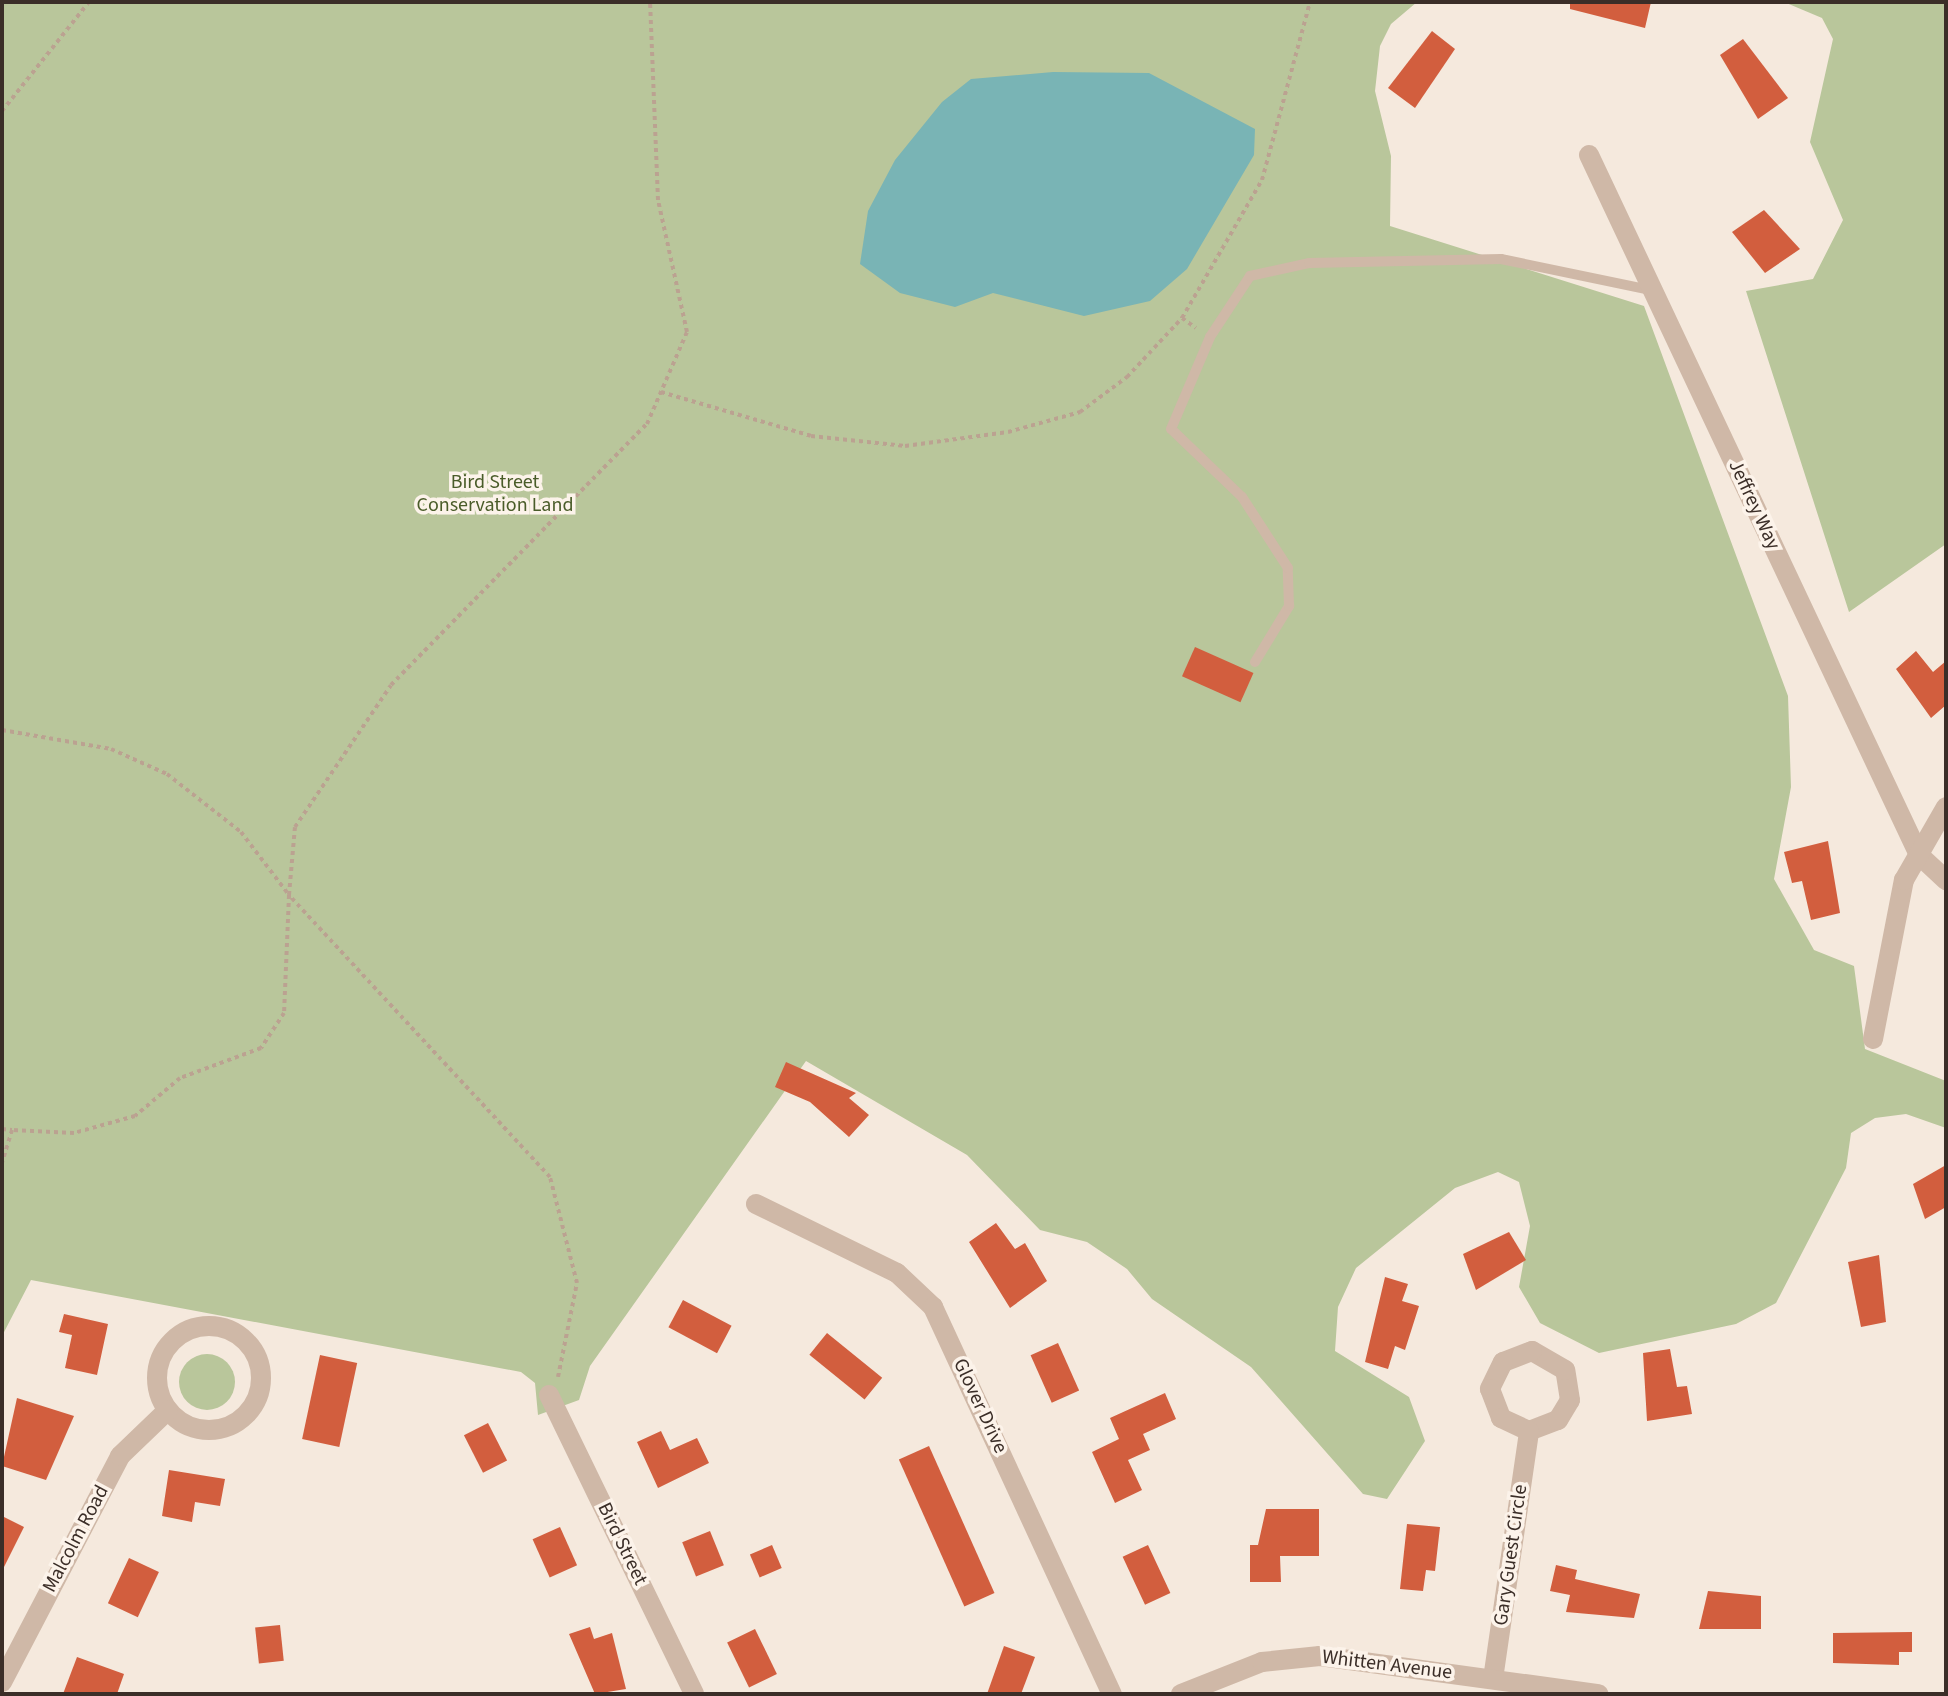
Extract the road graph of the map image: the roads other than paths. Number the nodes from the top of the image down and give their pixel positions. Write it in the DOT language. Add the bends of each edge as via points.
graph roads {
  1 [pos="1589,155"];
  2 [pos="1653,290"];
  3 [pos="1255,662"];
  4 [pos="1946,807"];
  5 [pos="1919,855"];
  6 [pos="1946,880"];
  7 [pos="1873,1039"];
  8 [pos="756,1204"];
  9 [pos="549,1395"];
  10 [pos="168,1410"];
  11 [pos="1529,1431"];
  12 [pos="1493,1679"];
  13 [pos="2,1682"];
  14 [pos="694,1694"];
  15 [pos="1112,1694"];
  16 [pos="1181,1694"];
  17 [pos="1598,1694"];
  1 -- 2 [label="street, Jeffrey Way"];
  2 -- 3 [label="lane" via="1501,259 1309,263 1250,276 1210,337 1171,429 1242,497 1288,568 1289,606"];
  2 -- 5 [label="street, Jeffrey Way"];
  4 -- 5 [label="street"];
  5 -- 6 [label="street"];
  5 -- 7 [label="street" via="1890,927"];
  8 -- 15 [label="street, Glover Drive" via="890,1269 933,1307"];
  9 -- 14 [label="street, Bird Street"];
  10 -- 10 [label="street" via="211,1430 241,1419 261,1377 249,1344 218,1327 184,1333 161,1359 157,1377"];
  10 -- 13 [label="street, Malcolm Road" via="120,1456"];
  11 -- 11 [label="street" via="1501,1418 1490,1389 1503,1362 1532,1351 1560,1364 1571,1392 1558,1420"];
  11 -- 12 [label="street, Gary Guest Circle"];
  12 -- 16 [label="street, Whitten Avenue" via="1293,1657"];
  12 -- 17 [label="street, Whitten Avenue"];
}
